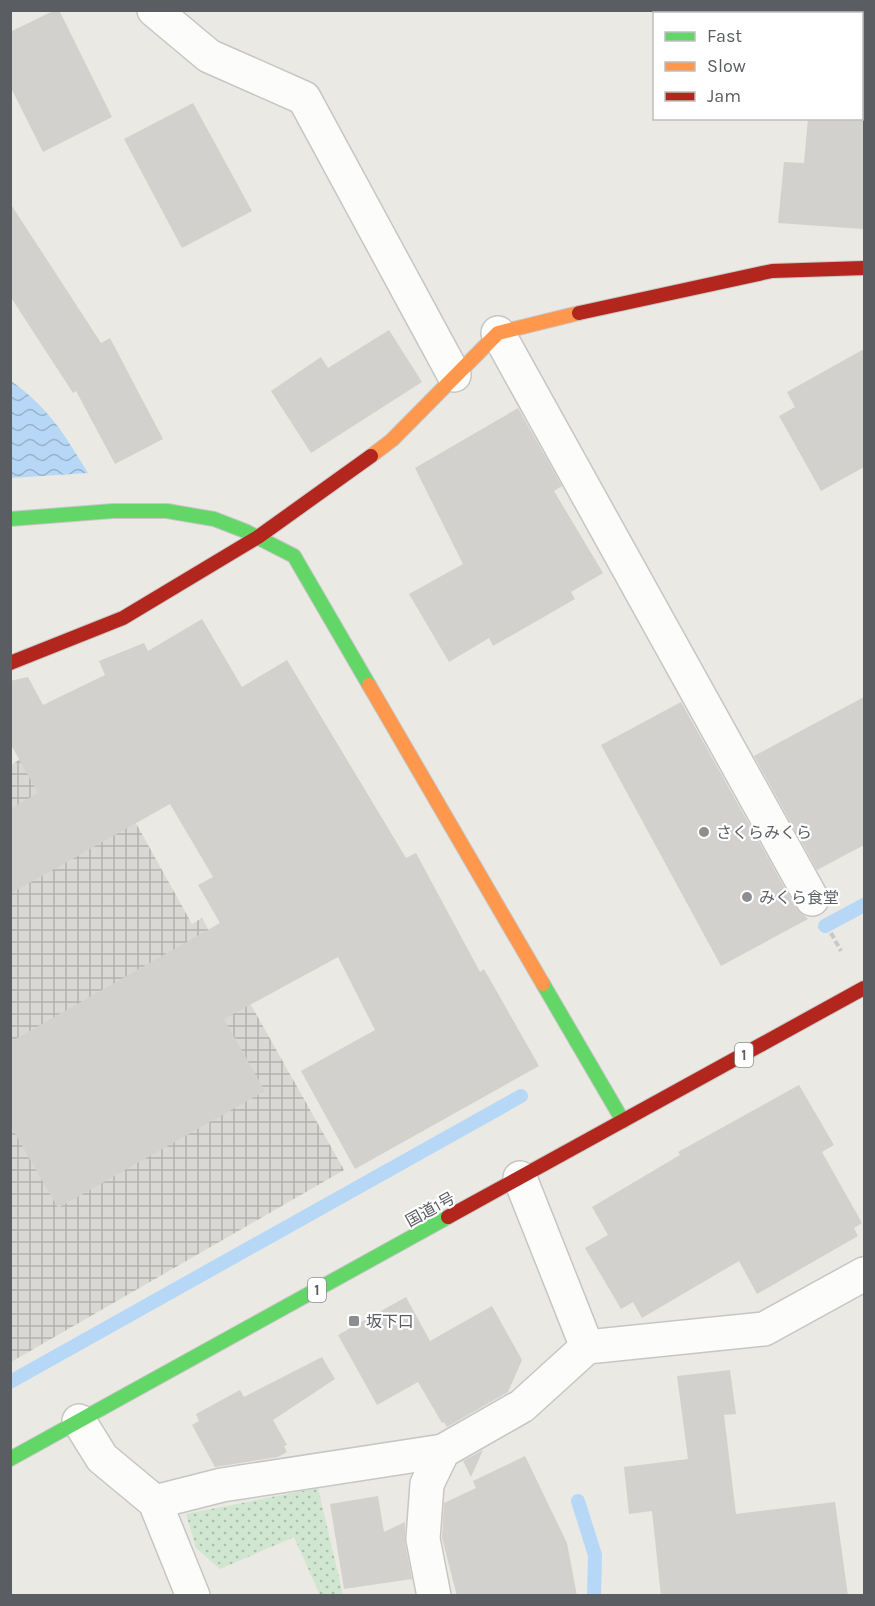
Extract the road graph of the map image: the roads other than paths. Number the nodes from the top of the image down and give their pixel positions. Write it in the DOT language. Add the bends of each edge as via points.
graph roads {
  1 [pos="154,10"];
  2 [pos="864,268"];
  3 [pos="498,333"];
  4 [pos="454,375"];
  5 [pos="10,519"];
  6 [pos="258,537"];
  7 [pos="10,663"];
  8 [pos="813,898"];
  9 [pos="864,988"];
  10 [pos="623,1121"];
  11 [pos="520,1178"];
  12 [pos="864,1274"];
  13 [pos="587,1347"];
  14 [pos="79,1421"];
  15 [pos="443,1451"];
  16 [pos="10,1459"];
  17 [pos="155,1502"];
  18 [pos="193,1596"];
  19 [pos="434,1596"];
  1 -- 4 [label="street" via="209,56 304,98"];
  2 -- 3 [label="main road" via="772,271"];
  3 -- 4 [label="main road"];
  3 -- 8 [label="street"];
  4 -- 6 [label="main road" via="392,440"];
  5 -- 6 [label="main road" via="153,511 213,519"];
  6 -- 7 [label="main road" via="123,618"];
  6 -- 10 [label="main road" via="294,556"];
  9 -- 10 [label="main road, 国道1号 / 1"];
  10 -- 11 [label="main road, 国道1号 / 1"];
  11 -- 13 [label="street"];
  11 -- 14 [label="main road, 国道1号 / 1"];
  12 -- 13 [label="street" via="764,1329"];
  13 -- 15 [label="street" via="522,1406"];
  14 -- 16 [label="main road, 国道1号 / 1"];
  14 -- 17 [label="street" via="102,1458"];
  15 -- 17 [label="street" via="222,1485"];
  15 -- 19 [label="street" via="427,1484 423,1539"];
  17 -- 18 [label="street"];
}
